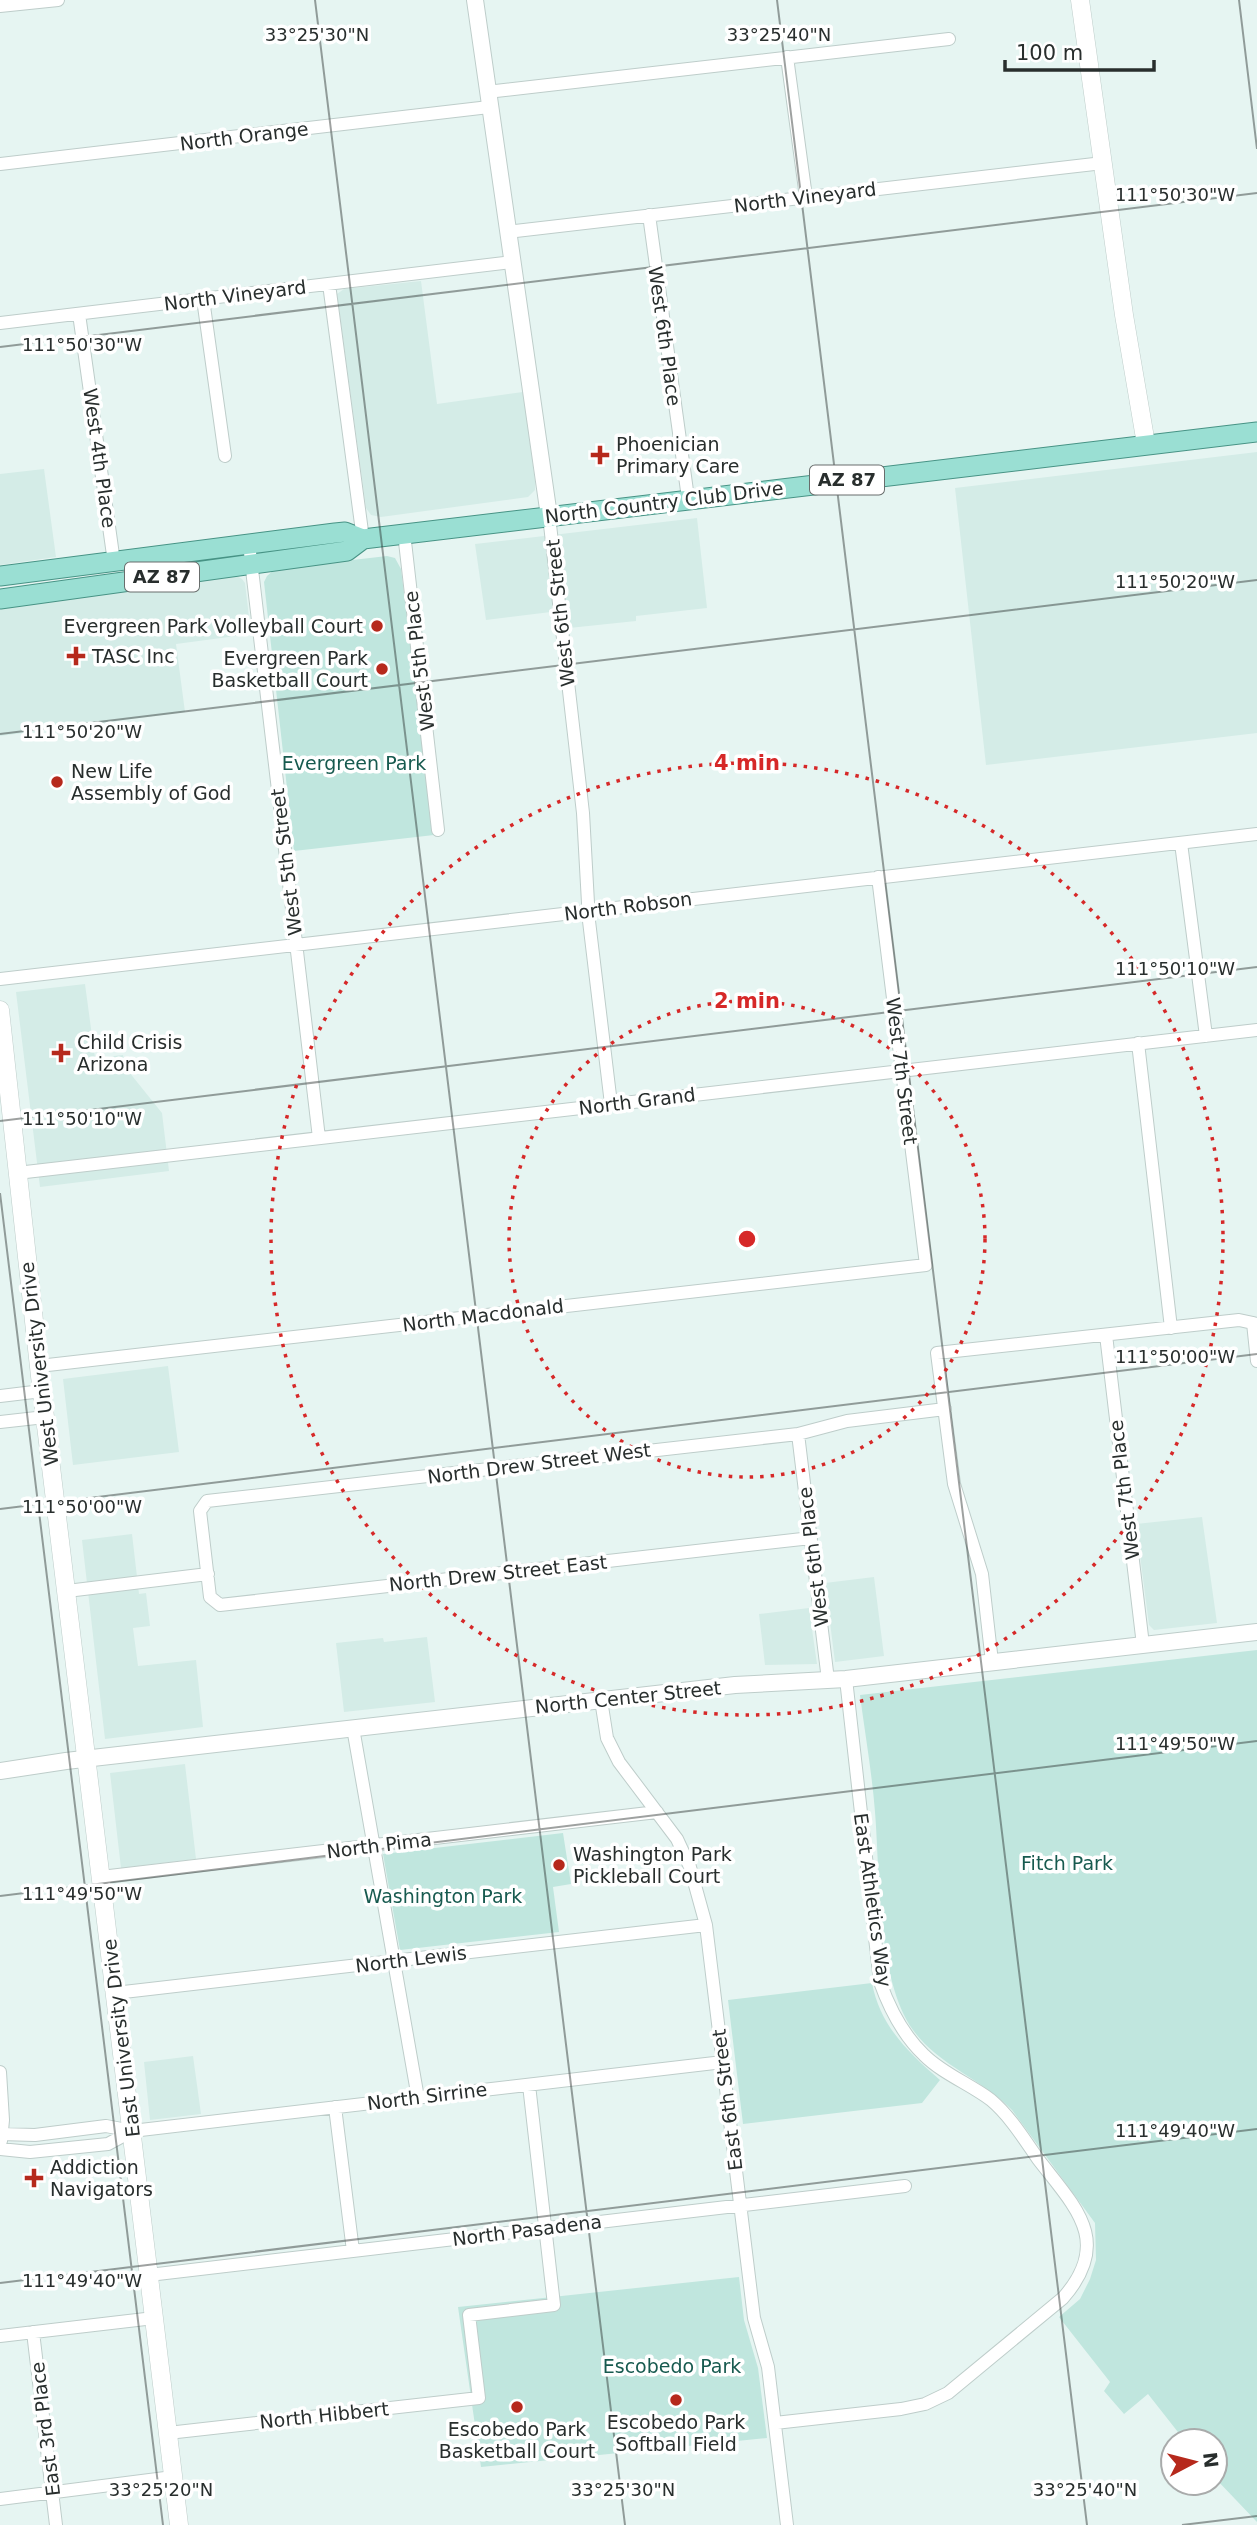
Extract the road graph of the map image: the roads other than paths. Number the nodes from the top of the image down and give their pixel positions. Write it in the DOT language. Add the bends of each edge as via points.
graph roads {
  1 [pos="58,0"];
  2 [pos="475,0"];
  3 [pos="1080,0"];
  4 [pos="0,6"];
  5 [pos="949,39"];
  6 [pos="787,57"];
  7 [pos="488,99"];
  8 [pos="1103,163"];
  9 [pos="0,164"];
  10 [pos="806,197"];
  11 [pos="649,215"];
  12 [pos="506,232"];
  13 [pos="512,262"];
  14 [pos="329,284"];
  15 [pos="203,299"];
  16 [pos="79,314"];
  17 [pos="0,323"];
  18 [pos="1257,432"];
  19 [pos="1146,444"];
  20 [pos="225,456"];
  21 [pos="688,498"];
  22 [pos="549,516"];
  23 [pos="404,533"];
  24 [pos="363,539"];
  25 [pos="251,554"];
  26 [pos="114,562"];
  27 [pos="0,576"];
  28 [pos="0,598"];
  29 [pos="438,830"];
  30 [pos="1257,834"];
  31 [pos="1181,843"];
  32 [pos="878,877"];
  33 [pos="589,911"];
  34 [pos="296,945"];
  35 [pos="0,979"];
  36 [pos="0,1010"];
  37 [pos="1257,1030"];
  38 [pos="1,1032"];
  39 [pos="1206,1036"];
  40 [pos="1138,1044"];
  41 [pos="2,1058"];
  42 [pos="902,1071"];
  43 [pos="611,1104"];
  44 [pos="319,1138"];
  45 [pos="17,1173"];
  46 [pos="926,1265"];
  47 [pos="1255,1323"];
  48 [pos="1171,1328"];
  49 [pos="1106,1335"];
  50 [pos="1257,1361"];
  51 [pos="40,1366"];
  52 [pos="42,1391"];
  53 [pos="0,1396"];
  54 [pos="945,1409"];
  55 [pos="45,1417"];
  56 [pos="0,1422"];
  57 [pos="798,1434"];
  58 [pos="811,1538"];
  59 [pos="208,1574"];
  60 [pos="67,1591"];
  61 [pos="1257,1632"];
  62 [pos="1143,1645"];
  63 [pos="992,1662"];
  64 [pos="846,1678"];
  65 [pos="828,1680"];
  66 [pos="601,1700"];
  67 [pos="352,1728"];
  68 [pos="86,1759"];
  69 [pos="0,1771"];
  70 [pos="657,1812"];
  71 [pos="373,1845"];
  72 [pos="101,1877"];
  73 [pos="706,1925"];
  74 [pos="394,1961"];
  75 [pos="115,1993"];
  76 [pos="723,2062"];
  77 [pos="0,2071"];
  78 [pos="529,2085"];
  79 [pos="418,2098"];
  80 [pos="335,2107"];
  81 [pos="132,2131"];
  82 [pos="0,2141"];
  83 [pos="905,2186"];
  84 [pos="740,2205"];
  85 [pos="545,2228"];
  86 [pos="353,2251"];
  87 [pos="149,2275"];
  88 [pos="154,2318"];
  89 [pos="33,2332"];
  90 [pos="0,2336"];
  91 [pos="775,2423"];
  92 [pos="168,2432"];
  93 [pos="173,2477"];
  94 [pos="52,2492"];
  95 [pos="0,2498"];
  96 [pos="56,2525"];
  97 [pos="179,2525"];
  98 [pos="787,2525"];
  1 -- 4 [label="street"];
  2 -- 7 [label="street, West 6th Street"];
  3 -- 8 [label="main road"];
  5 -- 6 [label="street, North Orange"];
  6 -- 7 [label="street, North Orange"];
  6 -- 10 [label="street"];
  7 -- 9 [label="street, North Orange"];
  7 -- 12 [label="street, West 6th Street"];
  8 -- 10 [label="street, North Vineyard"];
  8 -- 19 [label="main road"];
  10 -- 11 [label="street, North Vineyard"];
  11 -- 12 [label="street, North Vineyard"];
  11 -- 21 [label="street, West 6th Place"];
  12 -- 13 [label="street, West 6th Street"];
  13 -- 14 [label="street, North Vineyard"];
  13 -- 22 [label="street, West 6th Street"];
  14 -- 15 [label="street, North Vineyard"];
  14 -- 24 [label="street"];
  15 -- 16 [label="street, North Vineyard"];
  15 -- 20 [label="street"];
  16 -- 17 [label="street, North Vineyard"];
  16 -- 26 [label="street, West 4th Place"];
  18 -- 19 [label="main road, North Country Club Drive / AZ 87"];
  19 -- 21 [label="main road, North Country Club Drive / AZ 87"];
  21 -- 22 [label="main road, North Country Club Drive / AZ 87"];
  22 -- 23 [label="main road, North Country Club Drive / AZ 87"];
  22 -- 33 [label="street, West 6th Street" via="583,813"];
  23 -- 24 [label="main road, North Country Club Drive / AZ 87"];
  23 -- 29 [label="street, West 5th Place"];
  24 -- 25 [label="main road, North Country Club Drive / AZ 87" via="345,532"];
  25 -- 26 [label="main road, North Country Club Drive / AZ 87"];
  25 -- 28 [label="main road, North Country Club Drive / AZ 87"];
  25 -- 34 [label="street, West 5th Street"];
  26 -- 27 [label="main road, North Country Club Drive / AZ 87"];
  30 -- 31 [label="street, North Robson"];
  31 -- 32 [label="street, North Robson"];
  31 -- 39 [label="street"];
  32 -- 33 [label="street, North Robson"];
  32 -- 42 [label="street, West 7th Street"];
  33 -- 34 [label="street, North Robson"];
  33 -- 43 [label="street, West 6th Street"];
  34 -- 35 [label="street, North Robson"];
  34 -- 44 [label="street, West 5th Street"];
  36 -- 38 [label="main road, West University Drive"];
  37 -- 39 [label="street, North Grand"];
  38 -- 41 [label="main road, West University Drive"];
  39 -- 40 [label="street, North Grand"];
  40 -- 42 [label="street, North Grand"];
  40 -- 48 [label="street"];
  41 -- 45 [label="main road, West University Drive"];
  42 -- 43 [label="street, North Grand"];
  42 -- 46 [label="street, West 7th Street"];
  43 -- 44 [label="street, North Grand"];
  44 -- 45 [label="street, North Grand"];
  45 -- 51 [label="main road, West University Drive"];
  46 -- 51 [label="street, North Macdonald"];
  47 -- 48 [label="street" via="1239,1320"];
  47 -- 50 [label="street"];
  48 -- 49 [label="street"];
  49 -- 54 [label="street" via="937,1353"];
  49 -- 62 [label="street, West 7th Place"];
  51 -- 52 [label="main road, West University Drive"];
  52 -- 53 [label="street"];
  52 -- 55 [label="main road, West University Drive"];
  54 -- 57 [label="street, North Drew Street West" via="847,1420"];
  54 -- 63 [label="street" via="954,1484 982,1574"];
  55 -- 56 [label="street"];
  55 -- 60 [label="main road, West University Drive"];
  57 -- 58 [label="street, West 6th Place"];
  57 -- 59 [label="street, North Drew Street West" via="208,1502 200,1511"];
  58 -- 59 [label="street, North Drew Street East" via="220,1605 211,1597"];
  58 -- 65 [label="street, West 6th Place"];
  59 -- 60 [label="street"];
  60 -- 68 [label="main road, West University Drive"];
  61 -- 62 [label="street, North Center Street"];
  62 -- 63 [label="street, North Center Street"];
  63 -- 64 [label="street, North Center Street"];
  64 -- 65 [label="street, North Center Street"];
  64 -- 91 [label="street, East Athletics Way" via="880,1982 888,2004 905,2035 925,2057 991,2100 1006,2116 1086,2226 1087,2257 1076,2283 1063,2298 948,2393 901,2409"];
  65 -- 66 [label="street, North Center Street"];
  66 -- 67 [label="street, North Center Street"];
  66 -- 70 [label="street, East 6th Street" via="607,1738"];
  67 -- 68 [label="street, North Center Street"];
  67 -- 71 [label="street"];
  68 -- 69 [label="street, North Center Street"];
  68 -- 72 [label="main road, East University Drive"];
  70 -- 71 [label="street, North Pima"];
  70 -- 73 [label="street, East 6th Street" via="690,1867"];
  71 -- 72 [label="street, North Pima"];
  71 -- 74 [label="street"];
  72 -- 75 [label="main road, East University Drive"];
  73 -- 74 [label="street, North Lewis"];
  73 -- 76 [label="street, East 6th Street"];
  74 -- 75 [label="street, North Lewis"];
  74 -- 79 [label="street"];
  75 -- 81 [label="main road, East University Drive"];
  76 -- 78 [label="street, North Sirrine"];
  76 -- 84 [label="street, East 6th Street"];
  77 -- 82 [label="street"];
  78 -- 79 [label="street, North Sirrine"];
  78 -- 85 [label="street"];
  79 -- 80 [label="street, North Sirrine"];
  80 -- 81 [label="street, North Sirrine"];
  80 -- 86 [label="street"];
  81 -- 82 [label="street, North Sirrine" via="106,2126"];
  81 -- 87 [label="main road, East University Drive"];
  83 -- 84 [label="street, North Pasadena"];
  84 -- 85 [label="street, North Pasadena"];
  84 -- 91 [label="street, East 6th Street" via="754,2318 768,2367"];
  85 -- 86 [label="street, North Pasadena"];
  85 -- 92 [label="street, North Hibbert" via="554,2305 469,2315 479,2398"];
  86 -- 87 [label="street, North Pasadena"];
  87 -- 88 [label="main road, East University Drive"];
  88 -- 89 [label="street"];
  88 -- 92 [label="main road, East University Drive"];
  89 -- 90 [label="street"];
  89 -- 94 [label="street, East 3rd Place"];
  91 -- 98 [label="street, East 6th Street"];
  92 -- 93 [label="main road, East University Drive"];
  93 -- 94 [label="street"];
  93 -- 97 [label="main road, East University Drive"];
  94 -- 95 [label="street"];
  94 -- 96 [label="street, East 3rd Place"];
}
